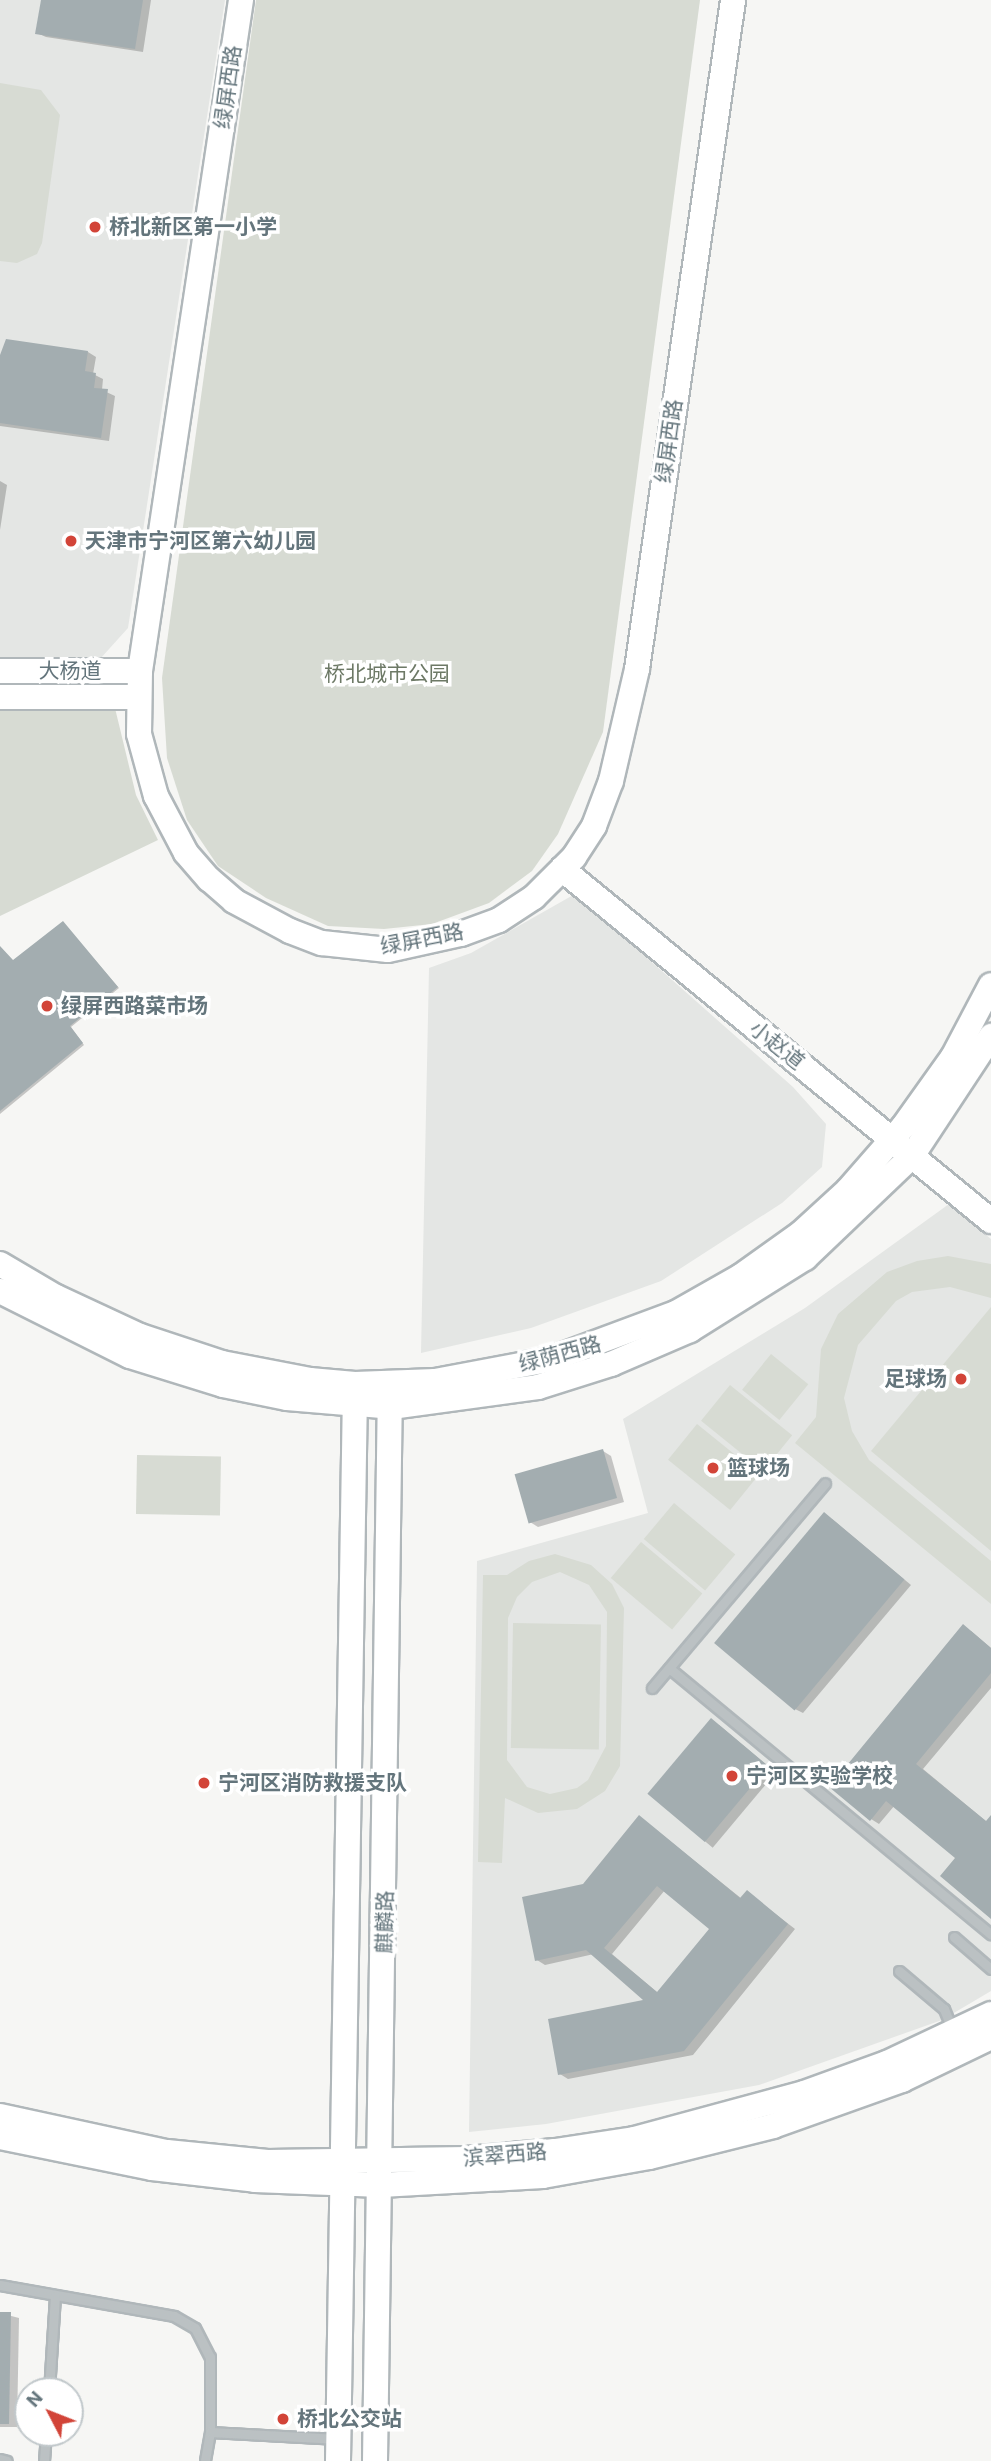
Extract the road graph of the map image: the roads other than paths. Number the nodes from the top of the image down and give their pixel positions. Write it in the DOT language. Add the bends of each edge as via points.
graph roads {
  1 [pos="241,0"];
  2 [pos="733,0"];
  3 [pos="140,670"];
  4 [pos="0,671"];
  5 [pos="0,697"];
  6 [pos="137,697"];
  7 [pos="568,863"];
  8 [pos="991,985"];
  9 [pos="991,1036"];
  10 [pos="908,1142"];
  11 [pos="991,1199"];
  12 [pos="991,1221"];
  13 [pos="0,1264"];
  14 [pos="0,1291"];
  15 [pos="354,1395"];
  16 [pos="391,1395"];
  17 [pos="825,1483"];
  18 [pos="669,1668"];
  19 [pos="652,1688"];
  20 [pos="991,1934"];
  21 [pos="954,1937"];
  22 [pos="991,1969"];
  23 [pos="899,1971"];
  24 [pos="991,2014"];
  25 [pos="991,2037"];
  26 [pos="959,2042"];
  27 [pos="0,2116"];
  28 [pos="0,2137"];
  29 [pos="340,2174"];
  30 [pos="382,2174"];
  31 [pos="0,2286"];
  32 [pos="55,2296"];
  33 [pos="49,2377"];
  34 [pos="211,2432"];
  35 [pos="339,2450"];
  36 [pos="0,2459"];
  37 [pos="7,2461"];
  38 [pos="205,2461"];
  39 [pos="375,2461"];
  1 -- 3 [label="street, 绿屏西路"];
  2 -- 7 [label="street, 绿屏西路" via="637,669 611,781 594,826"];
  3 -- 4 [label="street, 大杨道"];
  3 -- 6 [label="street, 绿屏西路"];
  5 -- 6 [label="street, 大杨道"];
  6 -- 7 [label="street, 绿屏西路" via="146,765 156,796 186,853 234,901 290,931 322,943 357,948 388,950 426,943 499,920 534,897"];
  7 -- 10 [label="street, 小赵道"];
  8 -- 10 [label="street, 绿荫西路"];
  9 -- 10 [label="street, 绿荫西路"];
  10 -- 11 [label="street, 小赵道"];
  10 -- 12 [label="street, 小赵道"];
  10 -- 16 [label="street, 绿荫西路" via="805,1258 690,1330 611,1364 538,1387"];
  13 -- 15 [label="street, 绿荫西路" via="91,1315 180,1351"];
  14 -- 15 [label="street, 绿荫西路" via="102,1345 166,1368 274,1395"];
  15 -- 16 [label="street, 绿荫西路"];
  15 -- 29 [label="street, 麒麟路"];
  16 -- 30 [label="street, 麒麟路"];
  17 -- 18 [label="lane"];
  18 -- 19 [label="lane"];
  18 -- 20 [label="lane"];
  21 -- 22 [label="lane"];
  23 -- 26 [label="lane" via="944,2010"];
  24 -- 26 [label="street, 滨翠西路"];
  25 -- 26 [label="street, 滨翠西路"];
  26 -- 30 [label="street, 滨翠西路" via="867,2094 773,2126 649,2157 543,2176"];
  27 -- 29 [label="street, 滨翠西路" via="167,2152"];
  28 -- 29 [label="street, 滨翠西路" via="152,2168"];
  29 -- 30 [label="street, 滨翠西路"];
  29 -- 35 [label="street, 麒麟路"];
  30 -- 39 [label="street, 麒麟路"];
  31 -- 32 [label="lane"];
  32 -- 33 [label="lane"];
  32 -- 34 [label="lane" via="174,2316 195,2328 210,2357"];
  34 -- 35 [label="lane"];
  34 -- 38 [label="lane"];
  36 -- 37 [label="lane"];
}
